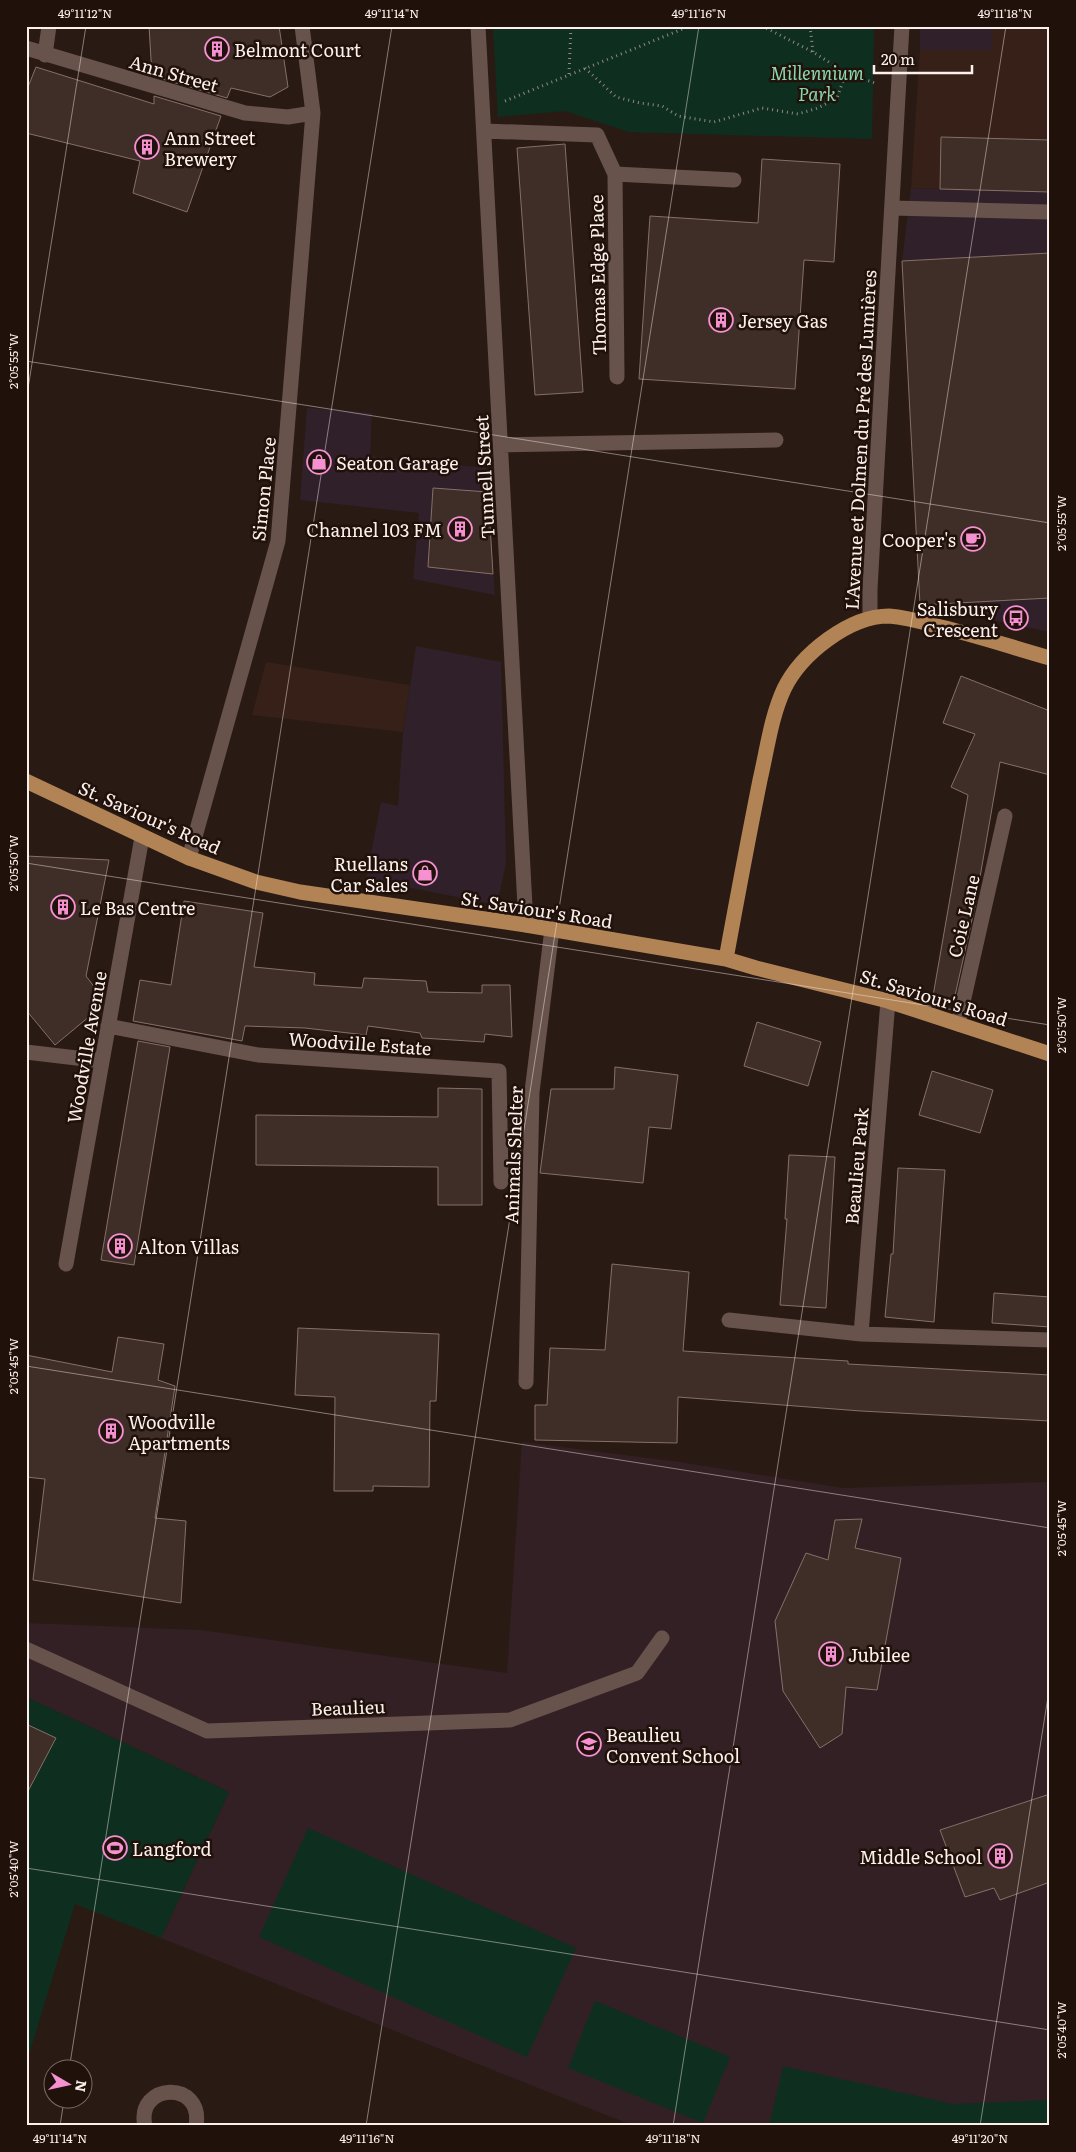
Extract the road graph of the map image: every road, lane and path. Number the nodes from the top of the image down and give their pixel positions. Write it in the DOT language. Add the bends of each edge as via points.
graph roads {
  1 [pos="49,26"];
  2 [pos="302,26"];
  3 [pos="478,26"];
  4 [pos="572,26"];
  5 [pos="690,26"];
  6 [pos="762,26"];
  7 [pos="810,26"];
  8 [pos="902,26"];
  9 [pos="26,48"];
  10 [pos="813,52"];
  11 [pos="45,55"];
  12 [pos="585,68"];
  13 [pos="846,73"];
  14 [pos="569,74"];
  15 [pos="898,92"];
  16 [pos="501,103"];
  17 [pos="313,113"];
  18 [pos="485,131"];
  19 [pos="615,174"];
  20 [pos="734,180"];
  21 [pos="893,208"];
  22 [pos="1050,212"];
  23 [pos="617,377"];
  24 [pos="776,440"];
  25 [pos="501,445"];
  26 [pos="870,618"];
  27 [pos="1050,658"];
  28 [pos="26,781"];
  29 [pos="1005,816"];
  30 [pos="142,836"];
  31 [pos="189,858"];
  32 [pos="526,925"];
  33 [pos="552,929"];
  34 [pos="726,959"];
  35 [pos="888,1001"];
  36 [pos="958,1024"];
  37 [pos="108,1026"];
  38 [pos="26,1052"];
  39 [pos="1050,1054"];
  40 [pos="102,1061"];
  41 [pos="501,1182"];
  42 [pos="66,1264"];
  43 [pos="729,1320"];
  44 [pos="861,1334"];
  45 [pos="1050,1340"];
  46 [pos="526,1382"];
  47 [pos="662,1638"];
  48 [pos="26,1649"];
  49 [pos="145,2126"];
  50 [pos="196,2126"];
  1 -- 11 [label="street"];
  2 -- 17 [label="street, Simon Place"];
  3 -- 18 [label="street, Tunnell Street"];
  4 -- 14 [label="path"];
  5 -- 12 [label="path"];
  6 -- 10 [label="path"];
  7 -- 10 [label="path"];
  8 -- 15 [label="street, L'Avenue et Dolmen du Pré des Lumières"];
  9 -- 11 [label="street, Ann Street"];
  10 -- 13 [label="path"];
  11 -- 17 [label="street, Ann Street" via="245,113 288,117"];
  12 -- 13 [label="path" via="616,97 662,106 678,116 714,122 762,108 798,114 818,108 837,98"];
  12 -- 14 [label="path"];
  13 -- 15 [label="path"];
  14 -- 16 [label="path"];
  15 -- 21 [label="street, L'Avenue et Dolmen du Pré des Lumières"];
  17 -- 31 [label="street, Simon Place" via="278,541"];
  18 -- 19 [label="street, Thomas Edge Place" via="597,135"];
  18 -- 25 [label="street, Tunnell Street"];
  19 -- 20 [label="street, Thomas Edge Place"];
  19 -- 23 [label="street, Thomas Edge Place"];
  21 -- 22 [label="street"];
  21 -- 26 [label="street, L'Avenue et Dolmen du Pré des Lumières" via="880,394"];
  24 -- 25 [label="street"];
  25 -- 32 [label="street, Tunnell Street"];
  26 -- 27 [label="main road" via="907,618"];
  26 -- 34 [label="main road, L'Avenue et Dolmen du Pré des Lumières" via="853,624 816,648 785,688 773,722"];
  28 -- 30 [label="main road, St. Saviour's Road"];
  29 -- 36 [label="street, Coie Lane"];
  30 -- 31 [label="main road, St. Saviour's Road"];
  30 -- 37 [label="street, Woodville Avenue"];
  31 -- 32 [label="main road, St. Saviour's Road" via="256,882 300,892"];
  32 -- 33 [label="main road, St. Saviour's Road"];
  33 -- 34 [label="main road, St. Saviour's Road"];
  33 -- 46 [label="street, Animals Shelter" via="532,1092"];
  34 -- 35 [label="main road, St. Saviour's Road"];
  35 -- 36 [label="main road, St. Saviour's Road"];
  35 -- 44 [label="street, Beaulieu Park"];
  36 -- 39 [label="main road, St. Saviour's Road"];
  37 -- 40 [label="street, Woodville Avenue"];
  37 -- 41 [label="street, Woodville Estate" via="258,1055 499,1071"];
  38 -- 40 [label="street"];
  40 -- 42 [label="street, Woodville Avenue"];
  43 -- 44 [label="street"];
  44 -- 45 [label="street"];
  47 -- 48 [label="street, Beaulieu" via="637,1672 510,1720 207,1731"];
  49 -- 50 [label="street" via="149,2102 163,2092 181,2093 189,2099 198,2116"];
}
